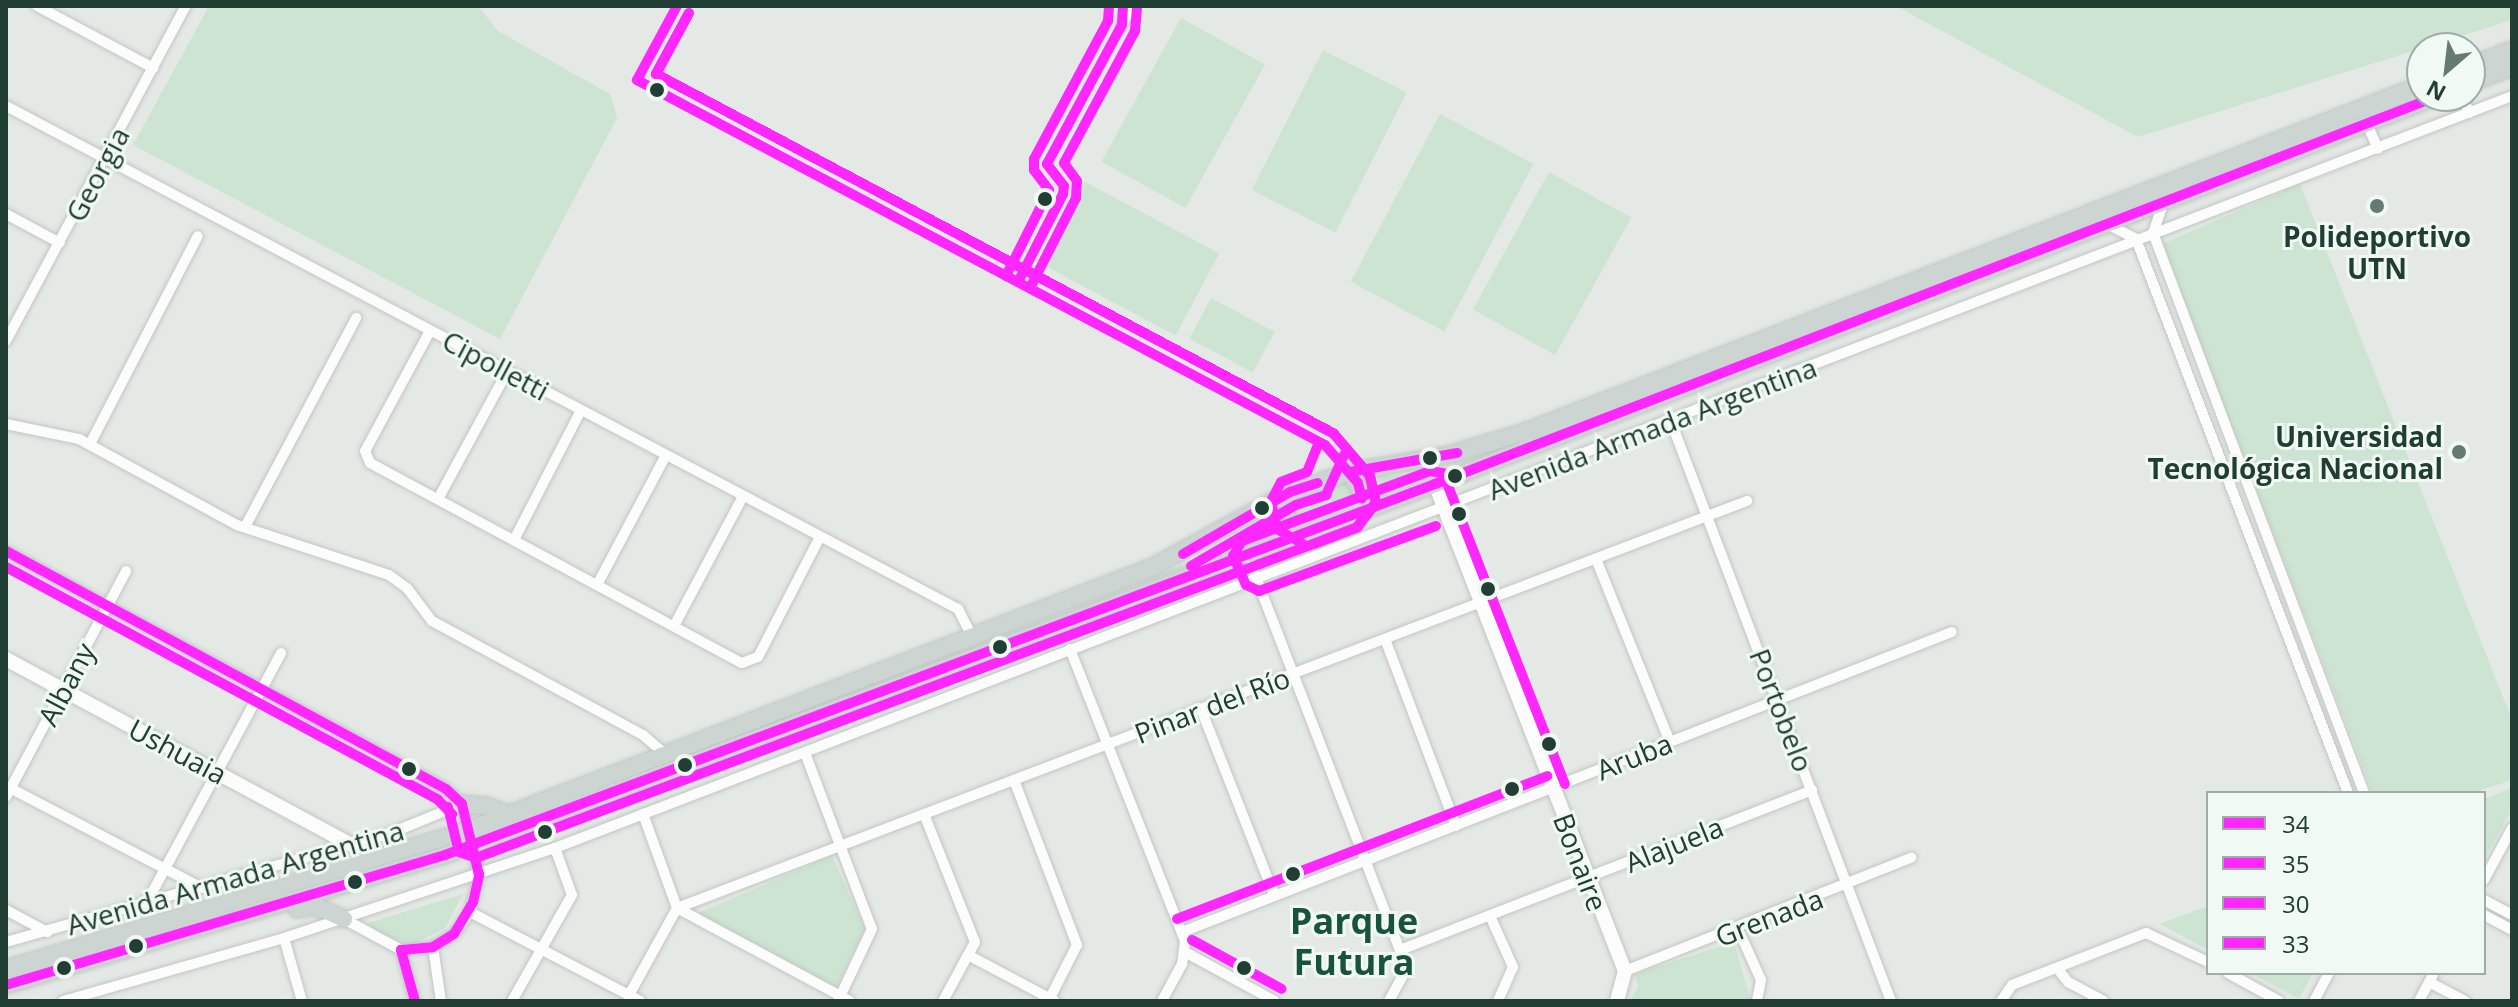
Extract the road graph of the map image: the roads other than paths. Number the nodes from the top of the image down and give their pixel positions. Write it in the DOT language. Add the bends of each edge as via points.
graph roads {
  1 [pos="37,6"];
  2 [pos="186,6"];
  3 [pos="1132,6"];
  4 [pos="1122,25"];
  5 [pos="2512,50"];
  6 [pos="2486,60"];
  7 [pos="2512,67"];
  8 [pos="153,68"];
  9 [pos="2486,77"];
  10 [pos="2406,91"];
  11 [pos="2512,96"];
  12 [pos="6,106"];
  13 [pos="2406,109"];
  14 [pos="2469,113"];
  15 [pos="2367,124"];
  16 [pos="2378,149"];
  17 [pos="105,159"];
  18 [pos="2165,201"];
  19 [pos="6,214"];
  20 [pos="2106,224"];
  21 [pos="2153,233"];
  22 [pos="198,236"];
  23 [pos="2136,239"];
  24 [pos="60,243"];
  25 [pos="356,318"];
  26 [pos="9,326"];
  27 [pos="430,331"];
  28 [pos="6,341"];
  29 [pos="507,372"];
  30 [pos="581,410"];
  31 [pos="1670,419"];
  32 [pos="6,424"];
  33 [pos="90,444"];
  34 [pos="666,455"];
  35 [pos="1350,472"];
  36 [pos="1435,484"];
  37 [pos="1290,492"];
  38 [pos="743,496"];
  39 [pos="438,499"];
  40 [pos="1747,501"];
  41 [pos="1444,508"];
  42 [pos="1351,515"];
  43 [pos="1709,516"];
  44 [pos="245,527"];
  45 [pos="1309,531"];
  46 [pos="820,537"];
  47 [pos="514,540"];
  48 [pos="6,551"];
  49 [pos="1247,554"];
  50 [pos="1596,559"];
  51 [pos="126,571"];
  52 [pos="1257,577"];
  53 [pos="597,585"];
  54 [pos="1481,603"];
  55 [pos="108,607"];
  56 [pos="674,626"];
  57 [pos="1952,632"];
  58 [pos="972,637"];
  59 [pos="1385,639"];
  60 [pos="1070,649"];
  61 [pos="281,653"];
  62 [pos="6,659"];
  63 [pos="1294,674"];
  64 [pos="63,689"];
  65 [pos="261,689"];
  66 [pos="1777,698"];
  67 [pos="1201,709"];
  68 [pos="1670,742"];
  69 [pos="1108,745"];
  70 [pos="664,753"];
  71 [pos="805,753"];
  72 [pos="217,771"];
  73 [pos="1014,780"];
  74 [pos="1552,789"];
  75 [pos="1812,790"];
  76 [pos="7,791"];
  77 [pos="2347,791"];
  78 [pos="2363,791"];
  79 [pos="462,804"];
  80 [pos="507,814"];
  81 [pos="643,814"];
  82 [pos="924,814"];
  83 [pos="1456,826"];
  84 [pos="2512,828"];
  85 [pos="468,838"];
  86 [pos="350,844"];
  87 [pos="839,847"];
  88 [pos="555,848"];
  89 [pos="1911,858"];
  90 [pos="1366,860"];
  91 [pos="163,868"];
  92 [pos="479,875"];
  93 [pos="2486,876"];
  94 [pos="1587,879"];
  95 [pos="1849,885"];
  96 [pos="202,888"];
  97 [pos="1274,894"];
  98 [pos="2486,901"];
  99 [pos="146,904"];
  100 [pos="677,908"];
  101 [pos="6,910"];
  102 [pos="470,912"];
  103 [pos="2512,915"];
  104 [pos="1490,916"];
  105 [pos="2486,916"];
  106 [pos="344,919"];
  107 [pos="221,924"];
  108 [pos="1738,929"];
  109 [pos="2512,930"];
  110 [pos="47,932"];
  111 [pos="1182,932"];
  112 [pos="284,938"];
  113 [pos="6,942"];
  114 [pos="433,947"];
  115 [pos="543,949"];
  116 [pos="401,950"];
  117 [pos="1400,950"];
  118 [pos="1185,952"];
  119 [pos="968,955"];
  120 [pos="2206,961"];
  121 [pos="2057,968"];
  122 [pos="6,969"];
  123 [pos="1625,971"];
  124 [pos="2232,975"];
  125 [pos="2328,975"];
  126 [pos="2431,977"];
  127 [pos="6,985"];
  128 [pos="629,995"];
  129 [pos="1759,996"];
  130 [pos="843,999"];
  131 [pos="1053,1000"];
  132 [pos="63,1001"];
  133 [pos="302,1001"];
  134 [pos="415,1001"];
  135 [pos="441,1001"];
  136 [pos="512,1001"];
  137 [pos="640,1001"];
  138 [pos="943,1001"];
  139 [pos="1162,1001"];
  140 [pos="1275,1001"];
  141 [pos="1389,1001"];
  142 [pos="1498,1001"];
  143 [pos="1617,1001"];
  144 [pos="1891,1001"];
  145 [pos="2001,1001"];
  146 [pos="2103,1001"];
  147 [pos="2279,1001"];
  148 [pos="2314,1001"];
  149 [pos="2419,1001"];
  150 [pos="2465,1001"];
  1 -- 8 [label="street"];
  2 -- 8 [label="street, Georgia"];
  3 -- 4 [label="street"];
  5 -- 6 [label="main road"];
  7 -- 9 [label="main road"];
  8 -- 17 [label="street, Georgia"];
  10 -- 35 [label="main road, Avenida Armada Argentina" via="1525,432 1449,455"];
  11 -- 14 [label="street, Avenida Armada Argentina"];
  12 -- 17 [label="street, Cipolletti"];
  13 -- 15 [label="main road, Avenida Armada Argentina"];
  14 -- 16 [label="street, Avenida Armada Argentina"];
  15 -- 16 [label="street"];
  15 -- 18 [label="main road, Avenida Armada Argentina"];
  16 -- 21 [label="street, Avenida Armada Argentina"];
  17 -- 24 [label="street, Georgia"];
  17 -- 27 [label="street, Cipolletti"];
  18 -- 20 [label="main road, Avenida Armada Argentina"];
  18 -- 21 [label="street"];
  19 -- 24 [label="street"];
  20 -- 23 [label="street"];
  20 -- 36 [label="main road, Avenida Armada Argentina"];
  21 -- 23 [label="street, Avenida Armada Argentina"];
  21 -- 78 [label="street"];
  22 -- 33 [label="street"];
  23 -- 31 [label="street, Avenida Armada Argentina"];
  23 -- 77 [label="street"];
  24 -- 26 [label="street, Georgia"];
  25 -- 44 [label="street"];
  26 -- 28 [label="street, Georgia"];
  27 -- 29 [label="street, Cipolletti"];
  27 -- 39 [label="street" via="365,456"];
  29 -- 30 [label="street, Cipolletti"];
  29 -- 39 [label="street"];
  30 -- 34 [label="street, Cipolletti"];
  30 -- 47 [label="street"];
  31 -- 41 [label="street, Avenida Armada Argentina"];
  31 -- 43 [label="street, Portobelo"];
  32 -- 33 [label="street"];
  33 -- 44 [label="street" via="122,466"];
  34 -- 38 [label="street, Cipolletti"];
  34 -- 53 [label="street"];
  35 -- 37 [label="main road, Avenida Armada Argentina"];
  35 -- 42 [label="main road" via="1362,495"];
  36 -- 41 [label="street, Bonaire"];
  36 -- 42 [label="main road, Avenida Armada Argentina"];
  37 -- 45 [label="main road" via="1286,516 1293,526"];
  37 -- 58 [label="main road, Avenida Armada Argentina" via="1187,553"];
  38 -- 46 [label="street, Cipolletti"];
  38 -- 56 [label="street"];
  39 -- 47 [label="street"];
  40 -- 43 [label="street, Pinar del Río"];
  41 -- 52 [label="street, Avenida Armada Argentina"];
  41 -- 54 [label="street, Bonaire"];
  42 -- 45 [label="main road, Avenida Armada Argentina"];
  43 -- 50 [label="street, Pinar del Río"];
  43 -- 66 [label="street, Portobelo"];
  44 -- 70 [label="street" via="389,575 407,588 432,621 643,735"];
  45 -- 49 [label="main road, Avenida Armada Argentina"];
  46 -- 56 [label="street" via="751,664"];
  46 -- 58 [label="street, Cipolletti" via="958,609"];
  47 -- 53 [label="street"];
  48 -- 55 [label="street"];
  49 -- 52 [label="street"];
  49 -- 85 [label="main road, Avenida Armada Argentina"];
  50 -- 54 [label="street, Pinar del Río"];
  50 -- 68 [label="street"];
  51 -- 55 [label="street, Albany"];
  52 -- 60 [label="street, Avenida Armada Argentina"];
  52 -- 63 [label="street"];
  53 -- 56 [label="street"];
  54 -- 59 [label="street, Pinar del Río"];
  54 -- 74 [label="street, Bonaire"];
  55 -- 64 [label="street, Albany"];
  55 -- 65 [label="street"];
  57 -- 66 [label="street, Aruba"];
  58 -- 70 [label="main road, Avenida Armada Argentina"];
  59 -- 63 [label="street, Pinar del Río"];
  59 -- 83 [label="street"];
  60 -- 69 [label="street"];
  60 -- 71 [label="street, Avenida Armada Argentina"];
  61 -- 65 [label="street"];
  62 -- 64 [label="street, Ushuaia"];
  63 -- 67 [label="street, Pinar del Río"];
  63 -- 90 [label="street"];
  64 -- 72 [label="street, Ushuaia"];
  64 -- 76 [label="street, Albany"];
  65 -- 72 [label="street"];
  65 -- 79 [label="street" via="446,789"];
  66 -- 68 [label="street, Aruba"];
  66 -- 75 [label="street, Portobelo"];
  67 -- 69 [label="street, Pinar del Río"];
  67 -- 97 [label="street"];
  68 -- 74 [label="street, Aruba"];
  69 -- 73 [label="street, Pinar del Río"];
  69 -- 111 [label="street"];
  70 -- 80 [label="main road, Avenida Armada Argentina"];
  71 -- 81 [label="street, Avenida Armada Argentina"];
  71 -- 87 [label="street"];
  72 -- 86 [label="street, Ushuaia"];
  72 -- 91 [label="street"];
  73 -- 82 [label="street, Pinar del Río"];
  73 -- 131 [label="street" via="1077,945"];
  74 -- 83 [label="street, Aruba"];
  74 -- 94 [label="street, Bonaire"];
  75 -- 94 [label="street, Alajuela"];
  75 -- 95 [label="street, Portobelo"];
  76 -- 91 [label="street"];
  79 -- 80 [label="main road"];
  79 -- 85 [label="street"];
  79 -- 86 [label="street, Avenida Armada Argentina"];
  80 -- 85 [label="main road, Avenida Armada Argentina"];
  81 -- 88 [label="street, Avenida Armada Argentina"];
  81 -- 100 [label="street"];
  82 -- 87 [label="street, Pinar del Río"];
  82 -- 119 [label="street" via="975,942"];
  83 -- 90 [label="street, Aruba"];
  84 -- 93 [label="street"];
  85 -- 92 [label="street"];
  85 -- 107 [label="main road, Avenida Armada Argentina"];
  85 -- 122 [label="main road, Avenida Armada Argentina"];
  86 -- 96 [label="street, Avenida Armada Argentina"];
  87 -- 100 [label="street, Pinar del Río"];
  87 -- 130 [label="street" via="872,929"];
  88 -- 92 [label="street, Avenida Armada Argentina"];
  88 -- 115 [label="street" via="570,900"];
  89 -- 95 [label="street, Grenada"];
  90 -- 97 [label="street, Aruba"];
  90 -- 117 [label="street"];
  91 -- 96 [label="street"];
  91 -- 99 [label="street"];
  92 -- 102 [label="street"];
  92 -- 106 [label="street, Avenida Armada Argentina"];
  94 -- 104 [label="street, Alajuela"];
  94 -- 123 [label="street, Bonaire"];
  95 -- 108 [label="street, Grenada"];
  95 -- 144 [label="street, Portobelo"];
  96 -- 99 [label="street, Avenida Armada Argentina"];
  97 -- 111 [label="street, Aruba"];
  98 -- 103 [label="street"];
  99 -- 110 [label="street, Avenida Armada Argentina"];
  100 -- 128 [label="street"];
  100 -- 130 [label="street"];
  101 -- 110 [label="street"];
  102 -- 114 [label="street" via="454,934"];
  102 -- 115 [label="street"];
  104 -- 117 [label="street, Alajuela"];
  104 -- 142 [label="street" via="1513,967"];
  105 -- 109 [label="street"];
  106 -- 107 [label="main road" via="309,906"];
  106 -- 112 [label="street, Avenida Armada Argentina"];
  106 -- 116 [label="street"];
  107 -- 127 [label="main road, Avenida Armada Argentina"];
  108 -- 123 [label="street, Grenada"];
  108 -- 129 [label="street"];
  110 -- 113 [label="street, Avenida Armada Argentina"];
  111 -- 118 [label="street"];
  112 -- 132 [label="street, Avenida Armada Argentina"];
  112 -- 133 [label="street"];
  114 -- 116 [label="street"];
  114 -- 135 [label="street"];
  115 -- 128 [label="street"];
  115 -- 136 [label="street"];
  116 -- 134 [label="street"];
  117 -- 141 [label="street" via="1406,970"];
  118 -- 139 [label="street"];
  118 -- 140 [label="street"];
  119 -- 131 [label="street"];
  119 -- 138 [label="street"];
  120 -- 121 [label="street" via="2151,933"];
  121 -- 145 [label="street" via="2012,985"];
  121 -- 146 [label="street" via="2068,982"];
  123 -- 143 [label="street"];
  124 -- 147 [label="street"];
  125 -- 148 [label="street"];
  126 -- 149 [label="street"];
  126 -- 150 [label="street"];
  128 -- 137 [label="street"];
}
